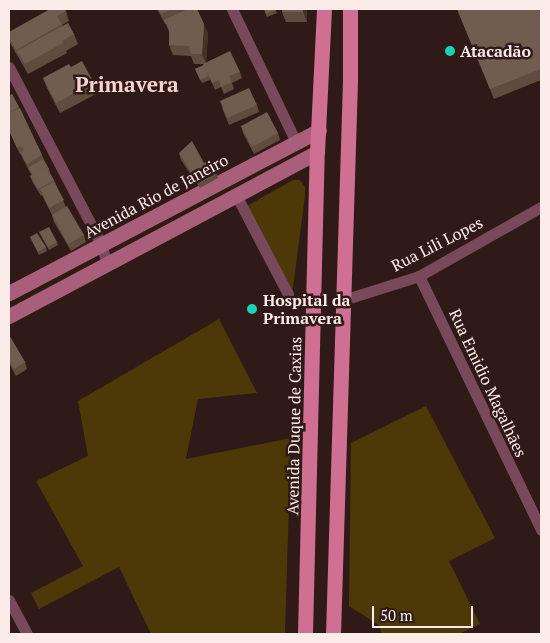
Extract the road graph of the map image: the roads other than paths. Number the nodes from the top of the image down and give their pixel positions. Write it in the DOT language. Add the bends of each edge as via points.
graph roads {
  1 [pos="232,9"];
  2 [pos="324,9"];
  3 [pos="350,9"];
  4 [pos="9,67"];
  5 [pos="319,130"];
  6 [pos="296,142"];
  7 [pos="317,152"];
  8 [pos="236,194"];
  9 [pos="541,208"];
  10 [pos="101,244"];
  11 [pos="107,264"];
  12 [pos="419,276"];
  13 [pos="9,293"];
  14 [pos="288,294"];
  15 [pos="344,300"];
  16 [pos="9,316"];
  17 [pos="541,530"];
  18 [pos="9,600"];
  19 [pos="27,634"];
  20 [pos="304,634"];
  21 [pos="333,634"];
  1 -- 6 [label="street"];
  2 -- 5 [label="main road, Avenida Duque de Caxias"];
  3 -- 15 [label="main road"];
  4 -- 10 [label="street"];
  5 -- 6 [label="street, Avenida Rio de Janeiro"];
  5 -- 7 [label="main road, Avenida Duque de Caxias"];
  6 -- 10 [label="street, Avenida Rio de Janeiro"];
  7 -- 8 [label="street"];
  7 -- 20 [label="main road, Avenida Duque de Caxias"];
  8 -- 11 [label="street"];
  8 -- 14 [label="street"];
  9 -- 12 [label="street, Rua Lili Lopes"];
  10 -- 11 [label="street"];
  10 -- 13 [label="street, Avenida Rio de Janeiro"];
  11 -- 16 [label="street"];
  12 -- 15 [label="street, Rua Lili Lopes"];
  12 -- 17 [label="street, Rua Emidio Magalhães"];
  15 -- 21 [label="main road"];
  18 -- 19 [label="street"];
}
